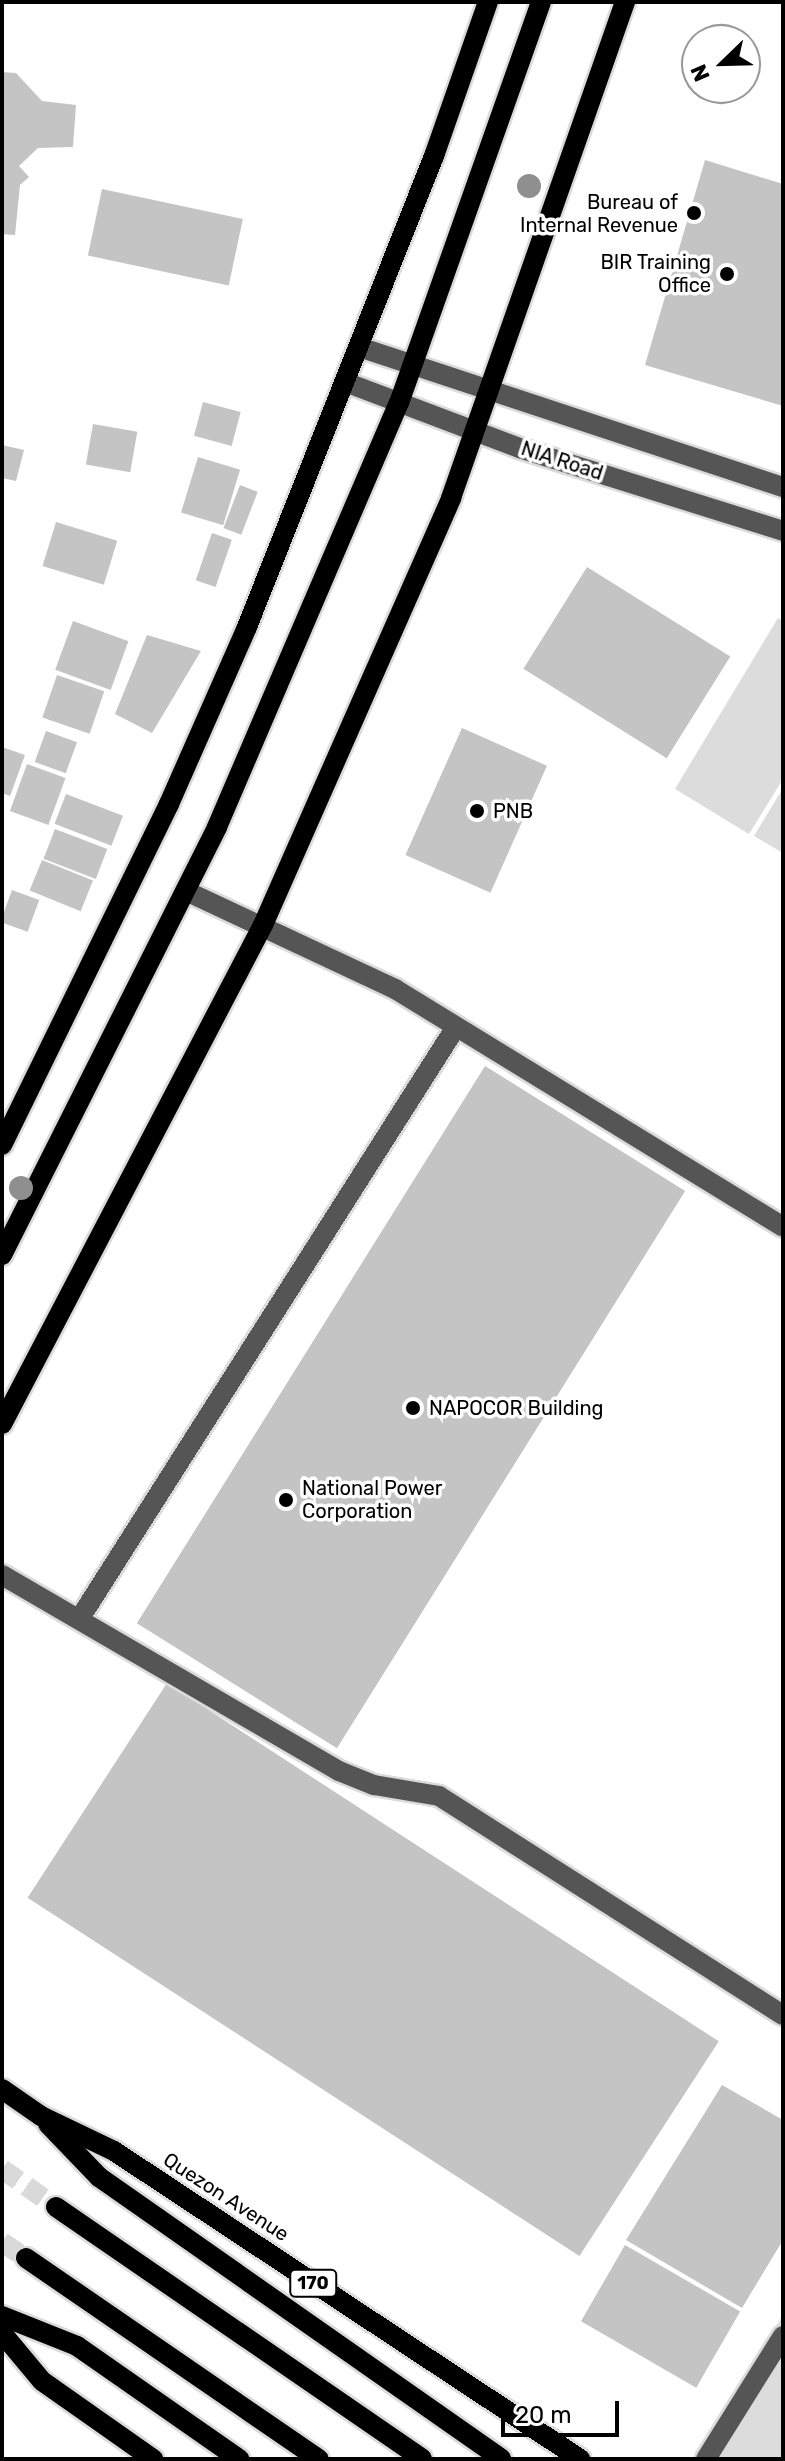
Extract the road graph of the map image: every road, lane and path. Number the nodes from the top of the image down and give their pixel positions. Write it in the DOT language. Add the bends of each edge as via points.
graph roads {
  1 [pos="488,2"];
  2 [pos="541,2"];
  3 [pos="625,2"];
  4 [pos="359,347"];
  5 [pos="413,364"];
  6 [pos="345,382"];
  7 [pos="488,389"];
  8 [pos="399,403"];
  9 [pos="474,430"];
  10 [pos="783,487"];
  11 [pos="783,531"];
  12 [pos="188,892"];
  13 [pos="263,925"];
  14 [pos="456,1027"];
  15 [pos="2,1145"];
  16 [pos="783,1227"];
  17 [pos="2,1255"];
  18 [pos="2,1424"];
  19 [pos="2,1575"];
  20 [pos="80,1618"];
  21 [pos="783,2015"];
  22 [pos="2,2089"];
  23 [pos="41,2116"];
  24 [pos="56,2207"];
  25 [pos="26,2258"];
  26 [pos="2,2316"];
  27 [pos="2,2333"];
  28 [pos="783,2336"];
  29 [pos="153,2459"];
  30 [pos="239,2459"];
  31 [pos="319,2459"];
  32 [pos="422,2459"];
  33 [pos="501,2459"];
  34 [pos="580,2459"];
  35 [pos="706,2459"];
  1 -- 4 [label="main road"];
  2 -- 5 [label="main road"];
  3 -- 7 [label="main road"];
  4 -- 5 [label="street"];
  4 -- 6 [label="main road"];
  5 -- 7 [label="street"];
  5 -- 8 [label="main road"];
  6 -- 8 [label="street, NIA Road"];
  6 -- 15 [label="main road" via="169,804"];
  7 -- 9 [label="main road"];
  7 -- 10 [label="street"];
  8 -- 9 [label="street, NIA Road"];
  8 -- 12 [label="main road"];
  9 -- 11 [label="street, NIA Road"];
  9 -- 13 [label="main road" via="451,498"];
  12 -- 13 [label="street"];
  12 -- 17 [label="main road"];
  13 -- 14 [label="street" via="395,989"];
  13 -- 18 [label="main road"];
  14 -- 16 [label="street"];
  14 -- 20 [label="street"];
  19 -- 20 [label="street"];
  20 -- 21 [label="street" via="339,1771 374,1785 439,1796"];
  22 -- 23 [label="main road, Quezon Avenue / 170"];
  23 -- 33 [label="main road, Quezon Avenue / 170" via="99,2177"];
  23 -- 34 [label="main road, Quezon Avenue / 170" via="114,2151"];
  24 -- 32 [label="main road"];
  25 -- 31 [label="main road"];
  26 -- 30 [label="main road" via="77,2346"];
  27 -- 29 [label="main road" via="42,2381"];
  28 -- 35 [label="street"];
}
